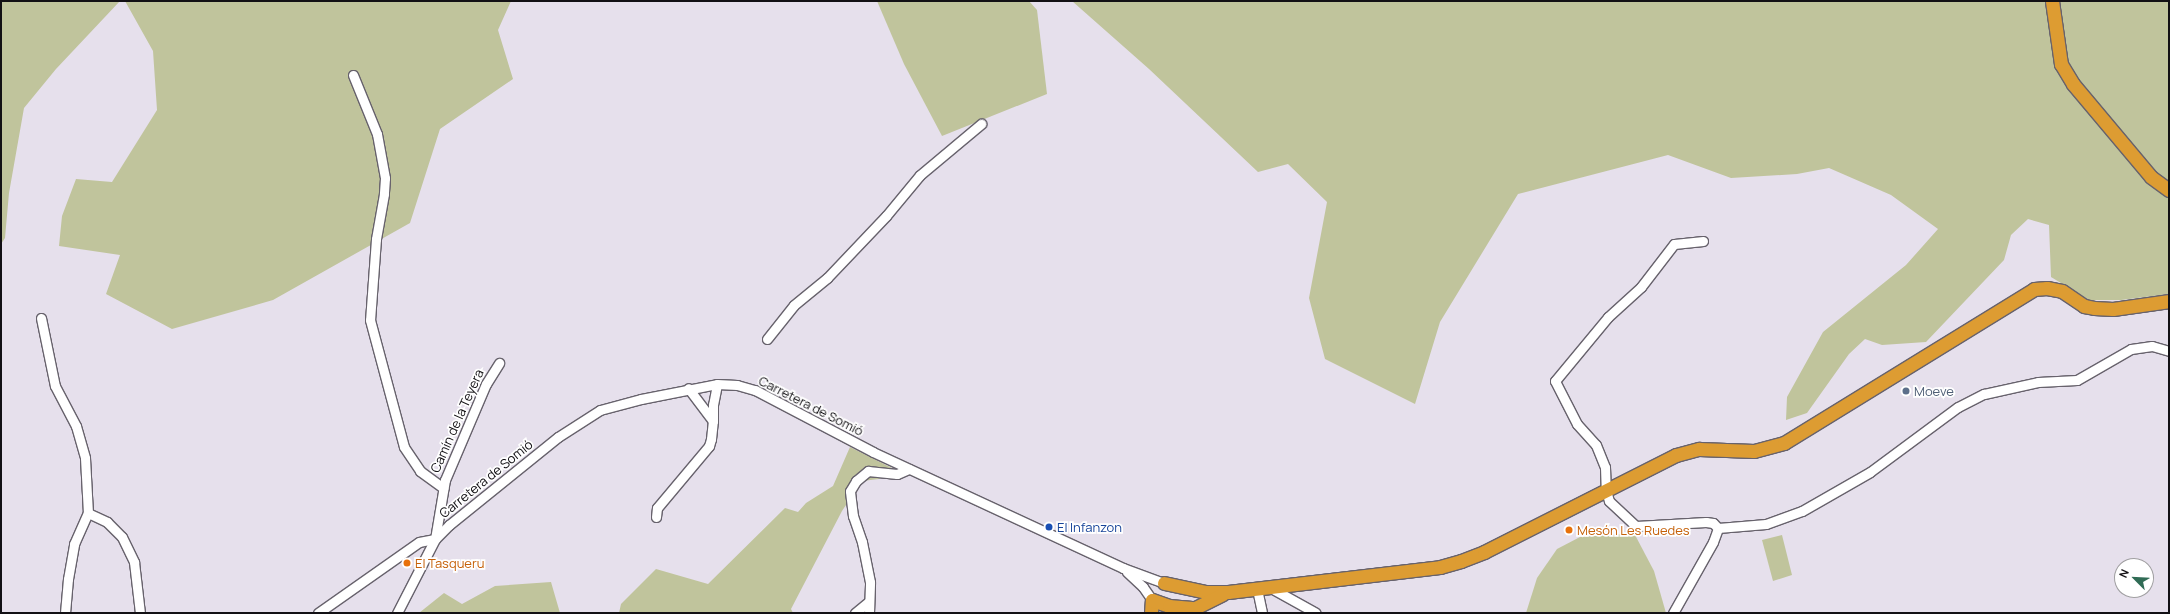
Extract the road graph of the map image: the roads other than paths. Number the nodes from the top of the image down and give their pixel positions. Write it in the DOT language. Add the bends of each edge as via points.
graph roads {
  1 [pos="2052,1"];
  2 [pos="353,75"];
  3 [pos="981,124"];
  4 [pos="2169,190"];
  5 [pos="1703,241"];
  6 [pos="2169,301"];
  7 [pos="41,318"];
  8 [pos="767,339"];
  9 [pos="2169,351"];
  10 [pos="499,363"];
  11 [pos="717,384"];
  12 [pos="688,388"];
  13 [pos="713,421"];
  14 [pos="909,468"];
  15 [pos="443,488"];
  16 [pos="1606,490"];
  17 [pos="88,513"];
  18 [pos="656,516"];
  19 [pos="1718,528"];
  20 [pos="436,539"];
  21 [pos="1123,568"];
  22 [pos="1164,583"];
  23 [pos="1271,588"];
  24 [pos="1257,589"];
  25 [pos="1206,592"];
  26 [pos="1228,592"];
  27 [pos="868,602"];
  28 [pos="1151,607"];
  29 [pos="1165,611"];
  30 [pos="1188,611"];
  31 [pos="322,612"];
  32 [pos="65,613"];
  33 [pos="140,613"];
  34 [pos="397,613"];
  35 [pos="855,613"];
  36 [pos="868,613"];
  37 [pos="1262,613"];
  38 [pos="1316,613"];
  39 [pos="1673,613"];
  1 -- 4 [label="highway" via="2061,64 2073,84 2151,178"];
  2 -- 15 [label="street" via="377,134 385,178 376,239 370,320 404,447 420,471"];
  3 -- 8 [label="street" via="920,175 886,216 827,278 794,305"];
  5 -- 16 [label="street" via="1674,244 1641,287 1608,317 1555,381 1578,424 1596,445 1605,467"];
  6 -- 16 [label="highway" via="2113,309 2094,308 2084,306 2062,291 2034,289 1784,443 1754,451 1688,451"];
  7 -- 17 [label="street" via="55,386 76,426 85,458"];
  9 -- 19 [label="street" via="2152,346 2131,349 2077,380 2038,382 1984,394 1958,407 1870,472 1802,511 1766,524"];
  10 -- 15 [label="street, Camín de la Teyera" via="486,384"];
  11 -- 12 [label="street, Carretera de Somió"];
  11 -- 13 [label="street"];
  11 -- 14 [label="street, Carretera de Somió" via="737,385 755,390"];
  12 -- 13 [label="street"];
  12 -- 20 [label="street, Carretera de Somió" via="600,410 558,437 449,524"];
  13 -- 18 [label="street" via="709,446 657,508"];
  14 -- 21 [label="street, Carretera de Somió"];
  14 -- 27 [label="street" via="897,474 868,471 856,481 850,491 853,516 862,542 870,582"];
  15 -- 20 [label="street, Camín de la Teyera"];
  16 -- 19 [label="street" via="1610,501 1636,526 1706,522 1713,523"];
  16 -- 23 [label="highway" via="1484,552 1440,567"];
  17 -- 32 [label="street" via="74,544"];
  17 -- 33 [label="street" via="107,522 122,537 134,562"];
  19 -- 39 [label="street" via="1713,542"];
  20 -- 31 [label="street" via="419,542"];
  20 -- 34 [label="street, Carretera de Somió"];
  21 -- 22 [label="street"];
  21 -- 28 [label="street" via="1144,586"];
  22 -- 25 [label="highway"];
  22 -- 29 [label="highway"];
  23 -- 24 [label="highway"];
  23 -- 38 [label="street"];
  24 -- 26 [label="highway"];
  24 -- 37 [label="street"];
  25 -- 26 [label="highway"];
  25 -- 29 [label="highway"];
  26 -- 30 [label="highway"];
  27 -- 35 [label="street"];
  27 -- 36 [label="street"];
  28 -- 29 [label="highway"];
  29 -- 30 [label="highway"];
}
